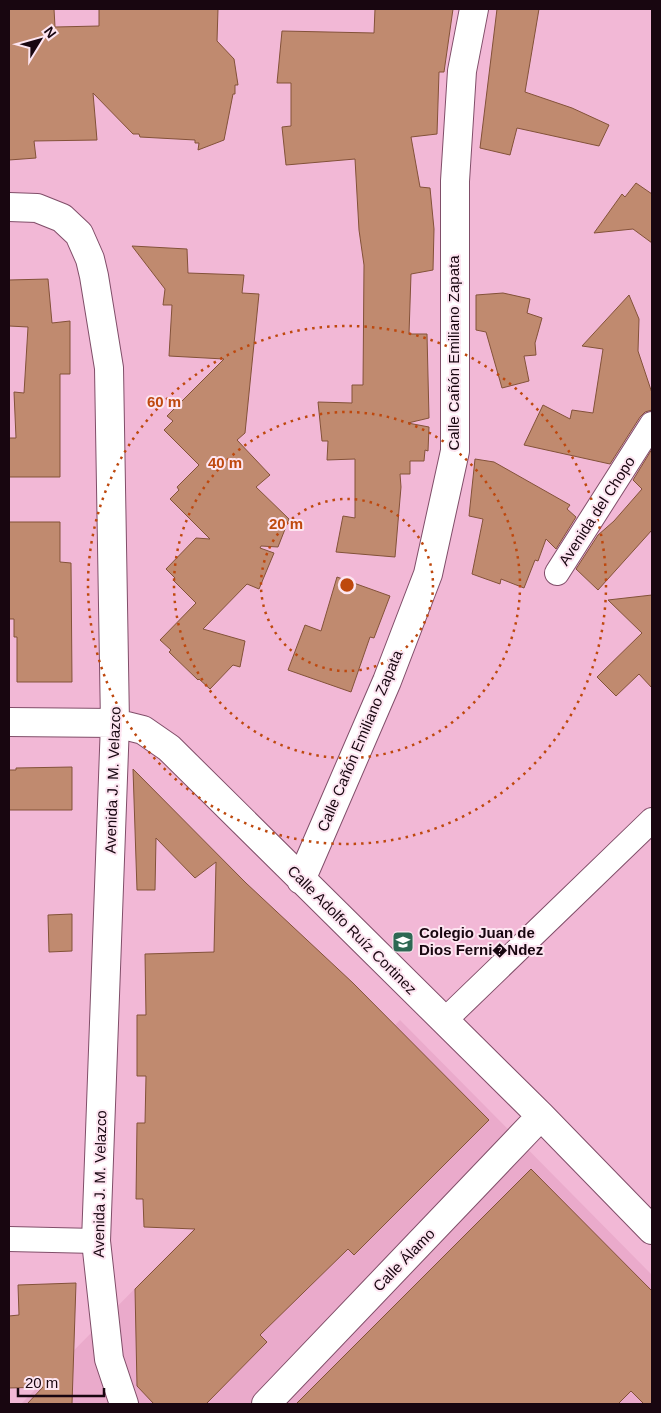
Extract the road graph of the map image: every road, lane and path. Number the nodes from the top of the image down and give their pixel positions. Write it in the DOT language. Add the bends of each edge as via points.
graph roads {
  1 [pos="474,9"];
  2 [pos="9,207"];
  3 [pos="652,424"];
  4 [pos="557,573"];
  5 [pos="9,722"];
  6 [pos="115,723"];
  7 [pos="652,820"];
  8 [pos="301,880"];
  9 [pos="444,1021"];
  10 [pos="541,1116"];
  11 [pos="652,1230"];
  12 [pos="9,1239"];
  13 [pos="96,1241"];
  14 [pos="124,1404"];
  15 [pos="266,1404"];
  1 -- 8 [label="street, Calle Cañón Emiliano Zapata" via="462,71 455,181 455,451 428,574 387,681"];
  2 -- 6 [label="street, Avenida J. M. Velazco" via="37,208 62,218 79,234 94,276 109,368"];
  3 -- 4 [label="street, Avenida del Chopo"];
  5 -- 6 [label="street, Calle Adolfo Ruíz Cortinez"];
  6 -- 8 [label="street, Calle Adolfo Ruíz Cortinez" via="143,730 169,748"];
  6 -- 13 [label="street, Avenida J. M. Velazco"];
  7 -- 9 [label="street"];
  8 -- 9 [label="street, Calle Adolfo Ruíz Cortinez"];
  9 -- 10 [label="street, Calle Adolfo Ruíz Cortinez"];
  10 -- 11 [label="street, Calle Adolfo Ruíz Cortinez"];
  10 -- 15 [label="street, Calle Álamo"];
  12 -- 13 [label="street"];
  13 -- 14 [label="street, Avenida J. M. Velazco" via="108,1359"];
}
